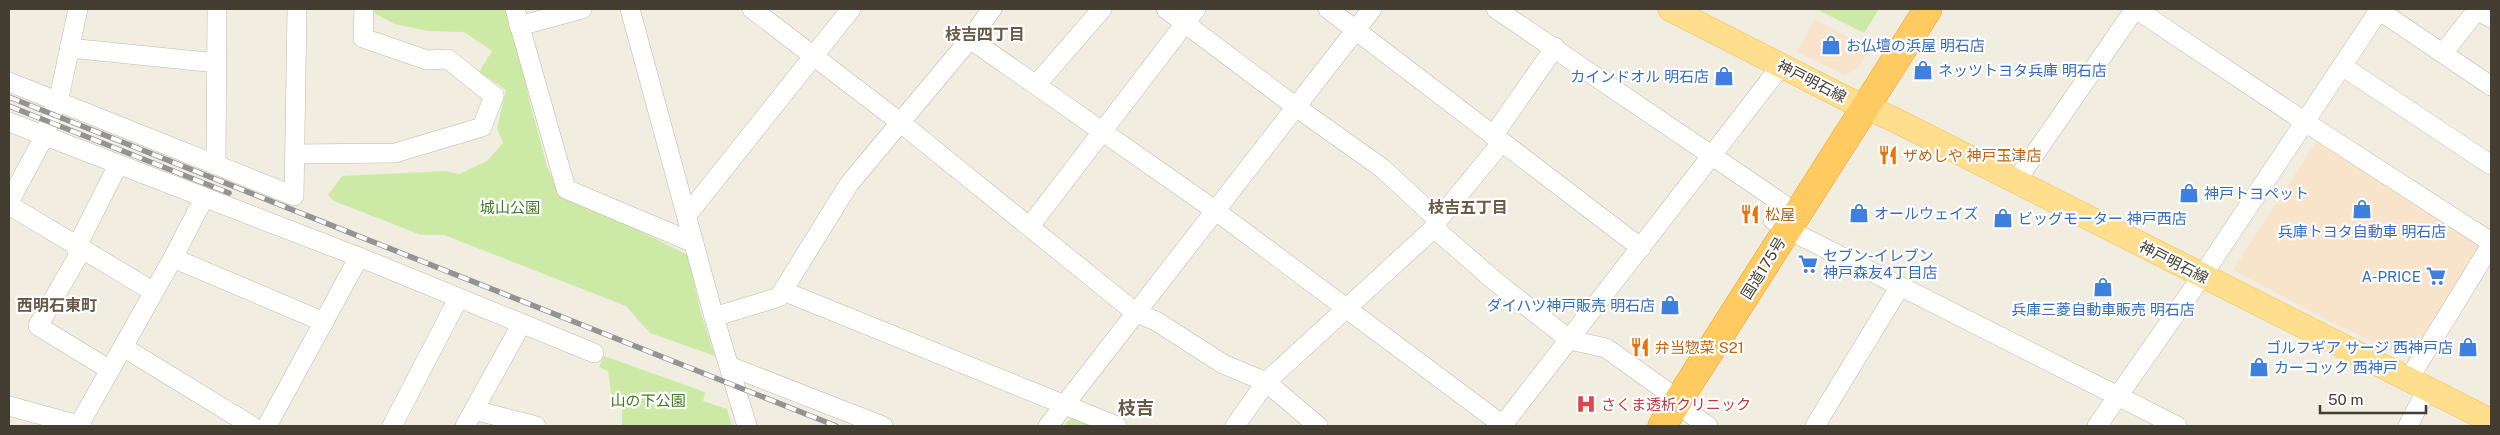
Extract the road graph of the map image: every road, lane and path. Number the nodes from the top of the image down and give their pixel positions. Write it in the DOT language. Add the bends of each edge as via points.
graph roads {
  1 [pos="78,9"];
  2 [pos="217,9"];
  3 [pos="297,9"];
  4 [pos="364,9"];
  5 [pos="582,9"];
  6 [pos="630,9"];
  7 [pos="752,9"];
  8 [pos="851,9"];
  9 [pos="992,9"];
  10 [pos="1102,9"];
  11 [pos="1166,9"];
  12 [pos="1196,9"];
  13 [pos="1328,9"];
  14 [pos="1372,9"];
  15 [pos="1496,9"];
  16 [pos="1670,9"];
  17 [pos="1907,9"];
  18 [pos="1928,9"];
  19 [pos="2136,9"];
  20 [pos="2379,9"];
  21 [pos="517,18"];
  22 [pos="2491,18"];
  23 [pos="1185,26"];
  24 [pos="1355,30"];
  25 [pos="970,39"];
  26 [pos="1555,47"];
  27 [pos="69,48"];
  28 [pos="2443,53"];
  29 [pos="814,56"];
  30 [pos="217,63"];
  31 [pos="1781,66"];
  32 [pos="2342,66"];
  33 [pos="9,82"];
  34 [pos="1036,85"];
  35 [pos="2491,86"];
  36 [pos="56,102"];
  37 [pos="1857,104"];
  38 [pos="1296,107"];
  39 [pos="9,122"];
  40 [pos="900,122"];
  41 [pos="2305,122"];
  42 [pos="1103,131"];
  43 [pos="44,136"];
  44 [pos="1498,139"];
  45 [pos="296,154"];
  46 [pos="1712,154"];
  47 [pos="216,164"];
  48 [pos="118,165"];
  49 [pos="2491,165"];
  50 [pos="2016,182"];
  51 [pos="204,198"];
  52 [pos="9,203"];
  53 [pos="1216,211"];
  54 [pos="687,215"];
  55 [pos="1781,218"];
  56 [pos="1436,224"];
  57 [pos="1030,226"];
  58 [pos="694,243"];
  59 [pos="2491,243"];
  60 [pos="77,246"];
  61 [pos="1641,248"];
  62 [pos="173,258"];
  63 [pos="359,258"];
  64 [pos="2202,276"];
  65 [pos="1899,288"];
  66 [pos="783,291"];
  67 [pos="154,292"];
  68 [pos="458,299"];
  69 [pos="1348,309"];
  70 [pos="1136,312"];
  71 [pos="714,317"];
  72 [pos="324,322"];
  73 [pos="521,325"];
  74 [pos="1570,340"];
  75 [pos="123,347"];
  76 [pos="594,353"];
  77 [pos="729,366"];
  78 [pos="110,370"];
  79 [pos="1266,382"];
  80 [pos="2418,384"];
  81 [pos="1671,397"];
  82 [pos="2117,397"];
  83 [pos="11,404"];
  84 [pos="1064,405"];
  85 [pos="474,410"];
  86 [pos="2491,421"];
  87 [pos="752,425"];
  88 [pos="30,426"];
  89 [pos="81,426"];
  90 [pos="252,426"];
  91 [pos="267,426"];
  92 [pos="392,426"];
  93 [pos="465,426"];
  94 [pos="536,426"];
  95 [pos="883,426"];
  96 [pos="1048,426"];
  97 [pos="1116,426"];
  98 [pos="1235,426"];
  99 [pos="1318,426"];
  100 [pos="1503,426"];
  101 [pos="1643,426"];
  102 [pos="1662,426"];
  103 [pos="1708,426"];
  104 [pos="1815,426"];
  105 [pos="2097,426"];
  106 [pos="2177,426"];
  107 [pos="2408,426"];
  1 -- 27 [label="street"];
  2 -- 30 [label="street"];
  3 -- 45 [label="street"];
  4 -- 45 [label="street" via="363,38 427,60 448,59 494,96 482,127 395,154"];
  5 -- 21 [label="street"];
  6 -- 54 [label="street"];
  7 -- 29 [label="street"];
  8 -- 29 [label="street"];
  9 -- 25 [label="street"];
  10 -- 34 [label="street"];
  11 -- 23 [label="street"];
  12 -- 23 [label="street"];
  13 -- 24 [label="street"];
  14 -- 24 [label="street"];
  15 -- 26 [label="street"];
  16 -- 31 [label="main road, 神戸明石線"];
  17 -- 37 [label="highway, 国道175号"];
  18 -- 37 [label="highway, 国道175号"];
  19 -- 41 [label="street"];
  19 -- 50 [label="street"];
  20 -- 28 [label="street"];
  20 -- 32 [label="street"];
  21 -- 58 [label="street" via="566,189"];
  22 -- 28 [label="street" via="2477,10"];
  23 -- 38 [label="street"];
  23 -- 42 [label="street"];
  24 -- 38 [label="street"];
  24 -- 44 [label="street"];
  25 -- 34 [label="street"];
  25 -- 40 [label="street"];
  26 -- 44 [label="street"];
  26 -- 46 [label="street"];
  27 -- 30 [label="street"];
  27 -- 36 [label="street"];
  28 -- 35 [label="street"];
  29 -- 40 [label="street"];
  29 -- 54 [label="street"];
  30 -- 47 [label="street"];
  31 -- 37 [label="main road, 神戸明石線"];
  31 -- 46 [label="street"];
  32 -- 41 [label="street"];
  32 -- 49 [label="street"];
  33 -- 36 [label="street"];
  34 -- 42 [label="street"];
  36 -- 43 [label="street"];
  36 -- 47 [label="street"];
  37 -- 50 [label="main road, 神戸明石線"];
  37 -- 55 [label="highway, 国道175号"];
  38 -- 53 [label="street"];
  38 -- 56 [label="street" via="1382,168"];
  39 -- 43 [label="street"];
  40 -- 57 [label="street"];
  40 -- 66 [label="street" via="848,184"];
  41 -- 59 [label="street"];
  41 -- 64 [label="street"];
  42 -- 53 [label="street"];
  42 -- 57 [label="street"];
  43 -- 48 [label="street"];
  43 -- 52 [label="street"];
  44 -- 56 [label="street"];
  44 -- 61 [label="street"];
  45 -- 47 [label="street" via="294,196"];
  46 -- 55 [label="street"];
  46 -- 61 [label="street"];
  48 -- 51 [label="street"];
  48 -- 60 [label="street"];
  50 -- 64 [label="main road, 神戸明石線"];
  51 -- 62 [label="street"];
  51 -- 63 [label="street"];
  52 -- 60 [label="street"];
  53 -- 69 [label="street"];
  53 -- 70 [label="street"];
  54 -- 58 [label="street"];
  55 -- 65 [label="street"];
  55 -- 81 [label="highway, 国道175号"];
  56 -- 69 [label="street"];
  56 -- 74 [label="street" via="1496,282"];
  57 -- 70 [label="street"];
  58 -- 71 [label="street"];
  59 -- 80 [label="street"];
  60 -- 67 [label="street"];
  60 -- 78 [label="street" via="77,258 38,326"];
  61 -- 74 [label="street"];
  62 -- 67 [label="street"];
  62 -- 72 [label="street"];
  63 -- 68 [label="street"];
  63 -- 72 [label="street"];
  64 -- 80 [label="main road, 神戸明石線"];
  64 -- 82 [label="street"];
  65 -- 82 [label="street"];
  65 -- 104 [label="street"];
  66 -- 71 [label="street" via="779,297"];
  66 -- 84 [label="street"];
  67 -- 75 [label="street"];
  68 -- 73 [label="street"];
  68 -- 92 [label="street"];
  69 -- 79 [label="street"];
  69 -- 100 [label="street"];
  70 -- 79 [label="street" via="1156,321 1223,364"];
  70 -- 84 [label="street"];
  71 -- 77 [label="street"];
  72 -- 91 [label="street"];
  73 -- 76 [label="street"];
  73 -- 85 [label="street"];
  74 -- 81 [label="street" via="1606,348"];
  74 -- 100 [label="street"];
  75 -- 78 [label="street"];
  75 -- 90 [label="street"];
  77 -- 87 [label="street"];
  77 -- 95 [label="street"];
  78 -- 89 [label="street"];
  79 -- 98 [label="street"];
  79 -- 99 [label="street"];
  80 -- 86 [label="main road, 神戸明石線"];
  80 -- 107 [label="street"];
  81 -- 101 [label="highway, 国道175号"];
  81 -- 102 [label="highway, 国道175号"];
  81 -- 103 [label="street"];
  82 -- 105 [label="street"];
  82 -- 106 [label="street"];
  83 -- 88 [label="street"];
  83 -- 89 [label="street"];
  84 -- 96 [label="street"];
  84 -- 97 [label="street"];
  85 -- 93 [label="street"];
  85 -- 94 [label="street"];
}
